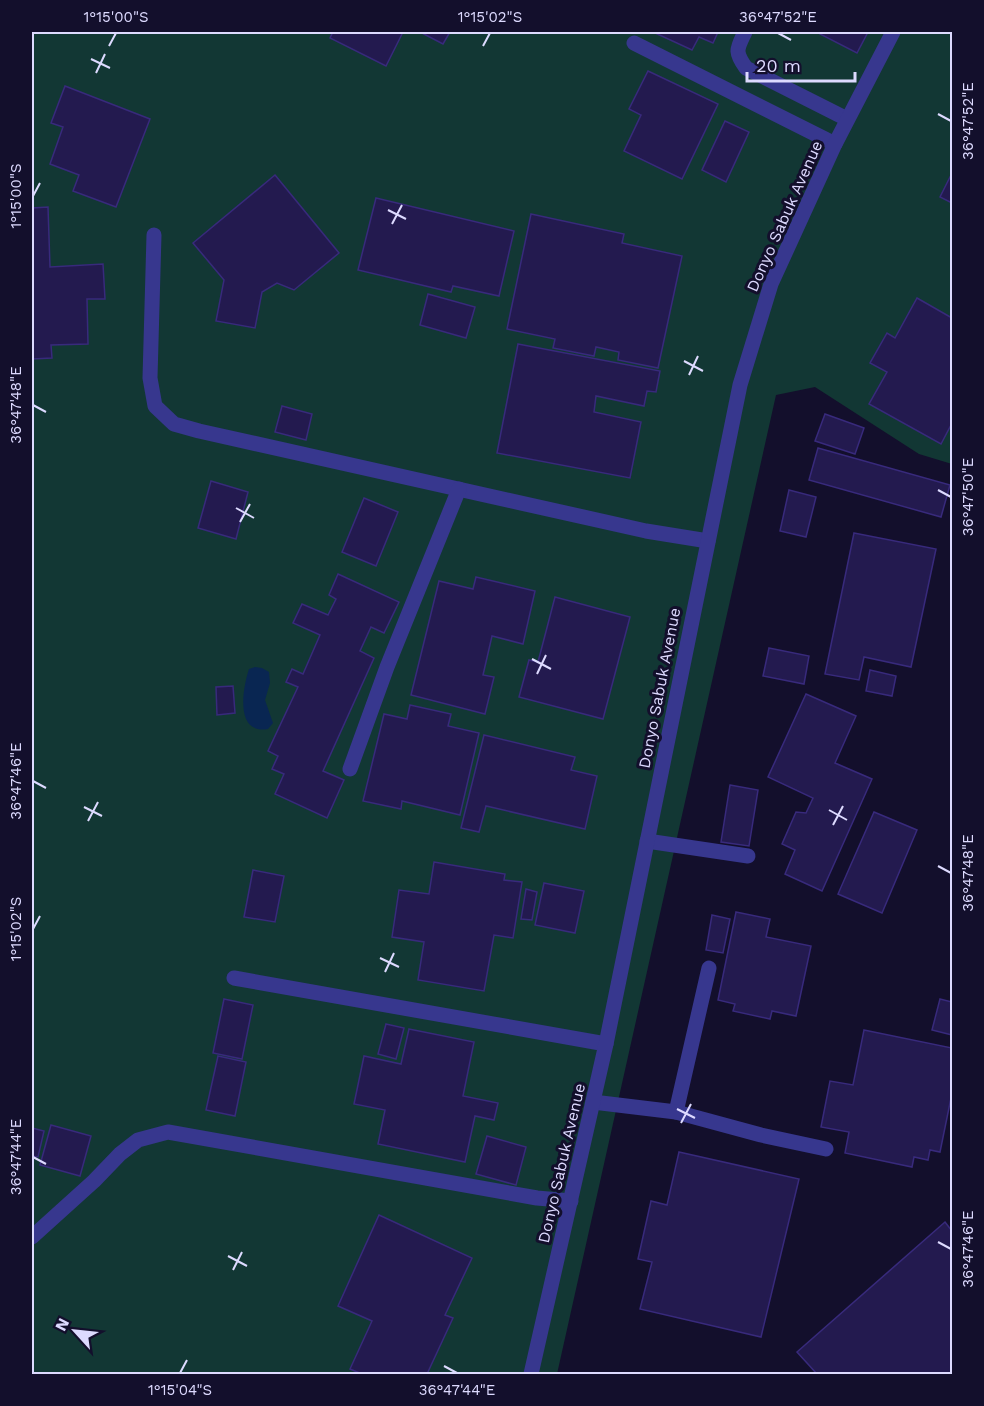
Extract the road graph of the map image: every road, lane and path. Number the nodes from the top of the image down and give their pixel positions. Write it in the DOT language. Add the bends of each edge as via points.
graph roads {
  1 [pos="745,32"];
  2 [pos="892,32"];
  3 [pos="634,43"];
  4 [pos="847,119"];
  5 [pos="835,144"];
  6 [pos="154,235"];
  7 [pos="459,489"];
  8 [pos="708,541"];
  9 [pos="350,769"];
  10 [pos="647,841"];
  11 [pos="748,856"];
  12 [pos="709,969"];
  13 [pos="234,978"];
  14 [pos="606,1044"];
  15 [pos="593,1102"];
  16 [pos="676,1112"];
  17 [pos="826,1149"];
  18 [pos="571,1201"];
  19 [pos="32,1237"];
  20 [pos="531,1374"];
  1 -- 4 [label="street" via="737,47 746,68"];
  2 -- 4 [label="street, Donyo Sabuk Avenue"];
  3 -- 5 [label="street"];
  4 -- 5 [label="street, Donyo Sabuk Avenue"];
  5 -- 8 [label="street, Donyo Sabuk Avenue" via="771,284 740,386"];
  6 -- 7 [label="street" via="150,378 155,406 174,424"];
  7 -- 8 [label="street"];
  7 -- 9 [label="street"];
  8 -- 10 [label="street, Donyo Sabuk Avenue"];
  10 -- 11 [label="street"];
  10 -- 14 [label="street, Donyo Sabuk Avenue"];
  12 -- 16 [label="street"];
  13 -- 14 [label="street"];
  14 -- 15 [label="street, Donyo Sabuk Avenue"];
  15 -- 16 [label="street"];
  15 -- 18 [label="street, Donyo Sabuk Avenue"];
  16 -- 17 [label="street"];
  18 -- 19 [label="street" via="168,1132 138,1140"];
  18 -- 20 [label="street, Donyo Sabuk Avenue"];
}
